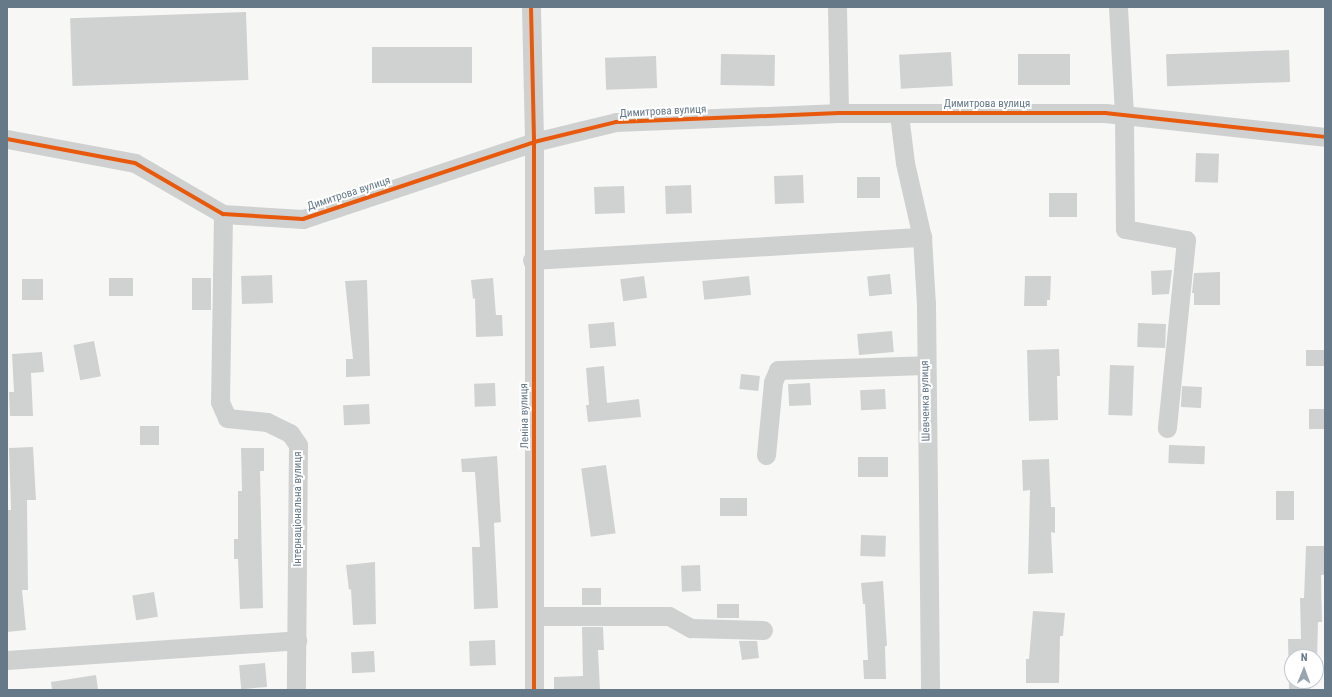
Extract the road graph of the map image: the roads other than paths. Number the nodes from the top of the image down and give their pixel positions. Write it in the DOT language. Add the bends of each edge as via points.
graph roads {
  1 [pos="531,7"];
  2 [pos="837,7"];
  3 [pos="1118,7"];
  4 [pos="839,113"];
  5 [pos="899,114"];
  6 [pos="1124,116"];
  7 [pos="1325,137"];
  8 [pos="7,139"];
  9 [pos="534,142"];
  10 [pos="223,214"];
  11 [pos="922,237"];
  12 [pos="532,260"];
  13 [pos="925,364"];
  14 [pos="1167,428"];
  15 [pos="766,455"];
  16 [pos="536,616"];
  17 [pos="763,630"];
  18 [pos="296,640"];
  19 [pos="7,660"];
  20 [pos="296,690"];
  21 [pos="534,690"];
  22 [pos="930,690"];
  1 -- 9 [label="street, Леніна вулиця"];
  2 -- 4 [label="street"];
  3 -- 6 [label="street"];
  4 -- 5 [label="street, Димитрова вулиця"];
  4 -- 9 [label="street, Димитрова вулиця" via="616,122"];
  5 -- 6 [label="street, Димитрова вулиця" via="1105,113"];
  5 -- 11 [label="street, Шевченка вулиця" via="905,163"];
  6 -- 7 [label="street, Димитрова вулиця"];
  6 -- 14 [label="street" via="1125,229 1186,240"];
  8 -- 10 [label="street, Димитрова вулиця" via="135,162"];
  9 -- 10 [label="street, Димитрова вулиця" via="303,219"];
  9 -- 12 [label="street, Леніна вулиця"];
  10 -- 18 [label="street, Інтернаціональна вулиця" via="220,402 227,418 267,422 290,433 298,445"];
  11 -- 12 [label="street"];
  11 -- 13 [label="street, Шевченка вулиця"];
  12 -- 16 [label="street, Леніна вулиця"];
  13 -- 15 [label="street" via="778,370 773,382"];
  13 -- 22 [label="street, Шевченка вулиця"];
  16 -- 17 [label="street" via="669,616 691,628"];
  16 -- 21 [label="street, Леніна вулиця"];
  18 -- 19 [label="street"];
  18 -- 20 [label="street, Інтернаціональна вулиця"];
}
